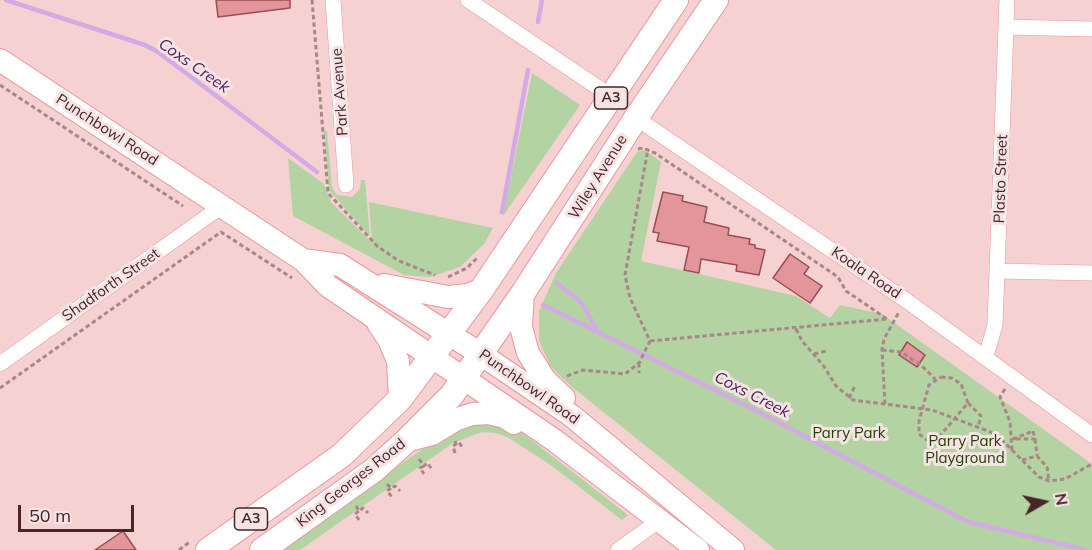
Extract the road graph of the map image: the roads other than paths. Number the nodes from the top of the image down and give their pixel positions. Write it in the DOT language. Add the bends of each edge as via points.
graph roads {
  1 [pos="333,0"];
  2 [pos="468,0"];
  3 [pos="676,0"];
  4 [pos="716,0"];
  5 [pos="1006,0"];
  6 [pos="1006,27"];
  7 [pos="1092,29"];
  8 [pos="0,60"];
  9 [pos="612,97"];
  10 [pos="636,118"];
  11 [pos="346,184"];
  12 [pos="222,206"];
  13 [pos="303,260"];
  14 [pos="998,271"];
  15 [pos="1092,273"];
  16 [pos="374,284"];
  17 [pos="482,289"];
  18 [pos="524,293"];
  19 [pos="372,315"];
  20 [pos="451,334"];
  21 [pos="479,353"];
  22 [pos="434,356"];
  23 [pos="986,356"];
  24 [pos="0,364"];
  25 [pos="463,377"];
  26 [pos="400,399"];
  27 [pos="572,416"];
  28 [pos="1092,435"];
  29 [pos="554,440"];
  30 [pos="415,455"];
  31 [pos="660,520"];
  32 [pos="208,550"];
  33 [pos="262,550"];
  34 [pos="618,550"];
  35 [pos="698,550"];
  36 [pos="734,550"];
  1 -- 11 [label="street, Park Avenue"];
  2 -- 9 [label="street"];
  3 -- 9 [label="highway, A3"];
  4 -- 10 [label="highway, Wiley Avenue / A3"];
  5 -- 6 [label="street, Plasto Street"];
  6 -- 7 [label="street"];
  6 -- 14 [label="street, Plasto Street"];
  8 -- 12 [label="main road, Punchbowl Road"];
  9 -- 17 [label="highway, A3"];
  10 -- 18 [label="highway, Wiley Avenue / A3"];
  10 -- 23 [label="street, Koala Road"];
  12 -- 13 [label="main road, Punchbowl Road"];
  12 -- 24 [label="street, Shadforth Street"];
  13 -- 16 [label="main road, Punchbowl Road" via="340,265"];
  13 -- 19 [label="main road, Punchbowl Road" via="328,286"];
  14 -- 15 [label="street"];
  14 -- 23 [label="street, Plasto Street" via="995,325"];
  16 -- 17 [label="main road" via="448,297"];
  16 -- 20 [label="main road, Punchbowl Road"];
  17 -- 20 [label="highway, A3"];
  18 -- 21 [label="highway, Wiley Avenue / A3"];
  18 -- 27 [label="main road" via="521,327 528,353 545,380 564,398"];
  19 -- 22 [label="main road, Punchbowl Road"];
  19 -- 26 [label="main road" via="398,361"];
  20 -- 21 [label="main road, Punchbowl Road"];
  20 -- 22 [label="highway, King Georges Road / A3"];
  21 -- 25 [label="highway, King Georges Road / A3"];
  21 -- 27 [label="main road, Punchbowl Road"];
  22 -- 25 [label="main road, Punchbowl Road"];
  22 -- 26 [label="highway, King Georges Road / A3"];
  23 -- 28 [label="street, Koala Road"];
  25 -- 29 [label="main road, Punchbowl Road"];
  25 -- 30 [label="highway, King Georges Road / A3"];
  26 -- 32 [label="highway, King Georges Road / A3" via="342,455"];
  27 -- 36 [label="main road, Punchbowl Road"];
  29 -- 30 [label="main road" via="530,433 505,417 472,414 432,434"];
  29 -- 31 [label="main road, Punchbowl Road"];
  30 -- 33 [label="highway, King Georges Road / A3" via="374,470"];
  31 -- 34 [label="street"];
  31 -- 35 [label="main road, Punchbowl Road"];
}
